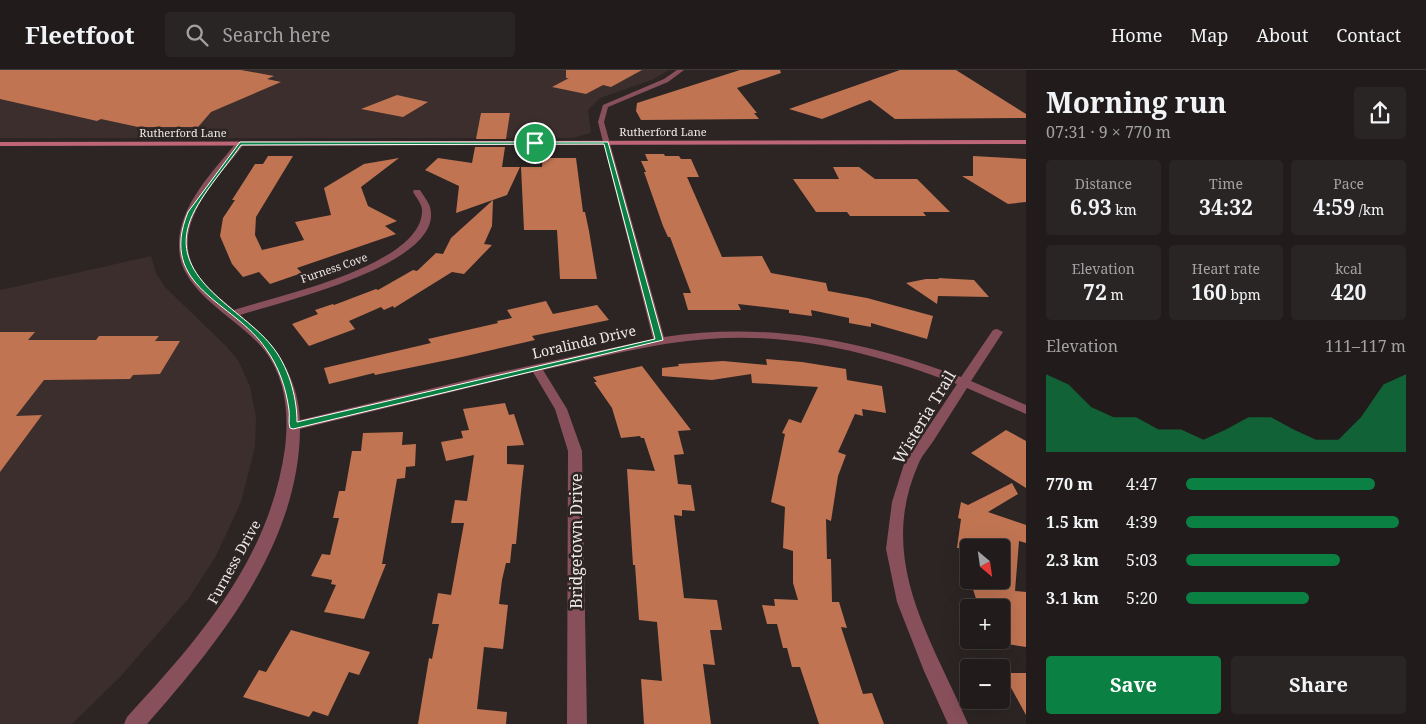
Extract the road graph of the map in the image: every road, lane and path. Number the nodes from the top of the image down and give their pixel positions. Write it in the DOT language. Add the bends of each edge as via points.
graph roads {
  1 [pos="681,70"];
  2 [pos="1026,142"];
  3 [pos="606,143"];
  4 [pos="0,144"];
  5 [pos="240,144"];
  6 [pos="417,192"];
  7 [pos="233,314"];
  8 [pos="997,332"];
  9 [pos="659,340"];
  10 [pos="536,368"];
  11 [pos="964,383"];
  12 [pos="1026,410"];
  13 [pos="293,426"];
  14 [pos="134,724"];
  15 [pos="576,724"];
  16 [pos="958,724"];
  1 -- 3 [label="street" via="664,81 605,106 601,122"];
  2 -- 3 [label="street, Rutherford Lane"];
  3 -- 5 [label="street, Rutherford Lane"];
  3 -- 9 [label="street"];
  4 -- 5 [label="street, Rutherford Lane"];
  5 -- 7 [label="street, Furness Drive" via="191,212 183,239 185,259 191,272 201,286"];
  6 -- 7 [label="street, Furness Cove" via="426,209 424,226 412,242 389,260 357,275"];
  7 -- 13 [label="street, Furness Drive" via="254,330 278,362 291,396"];
  8 -- 11 [label="street, Wisteria Trail"];
  9 -- 10 [label="street, Loralinda Drive"];
  9 -- 11 [label="street, Loralinda Drive" via="748,334 807,338 912,363"];
  10 -- 13 [label="street, Loralinda Drive"];
  10 -- 15 [label="street, Bridgetown Drive" via="561,409 575,451"];
  11 -- 12 [label="street, Loralinda Drive"];
  11 -- 16 [label="street, Wisteria Trail" via="912,464 899,502 894,548 905,602 932,671"];
  13 -- 14 [label="street, Furness Drive" via="288,480 277,516 260,553 210,635"];
}
